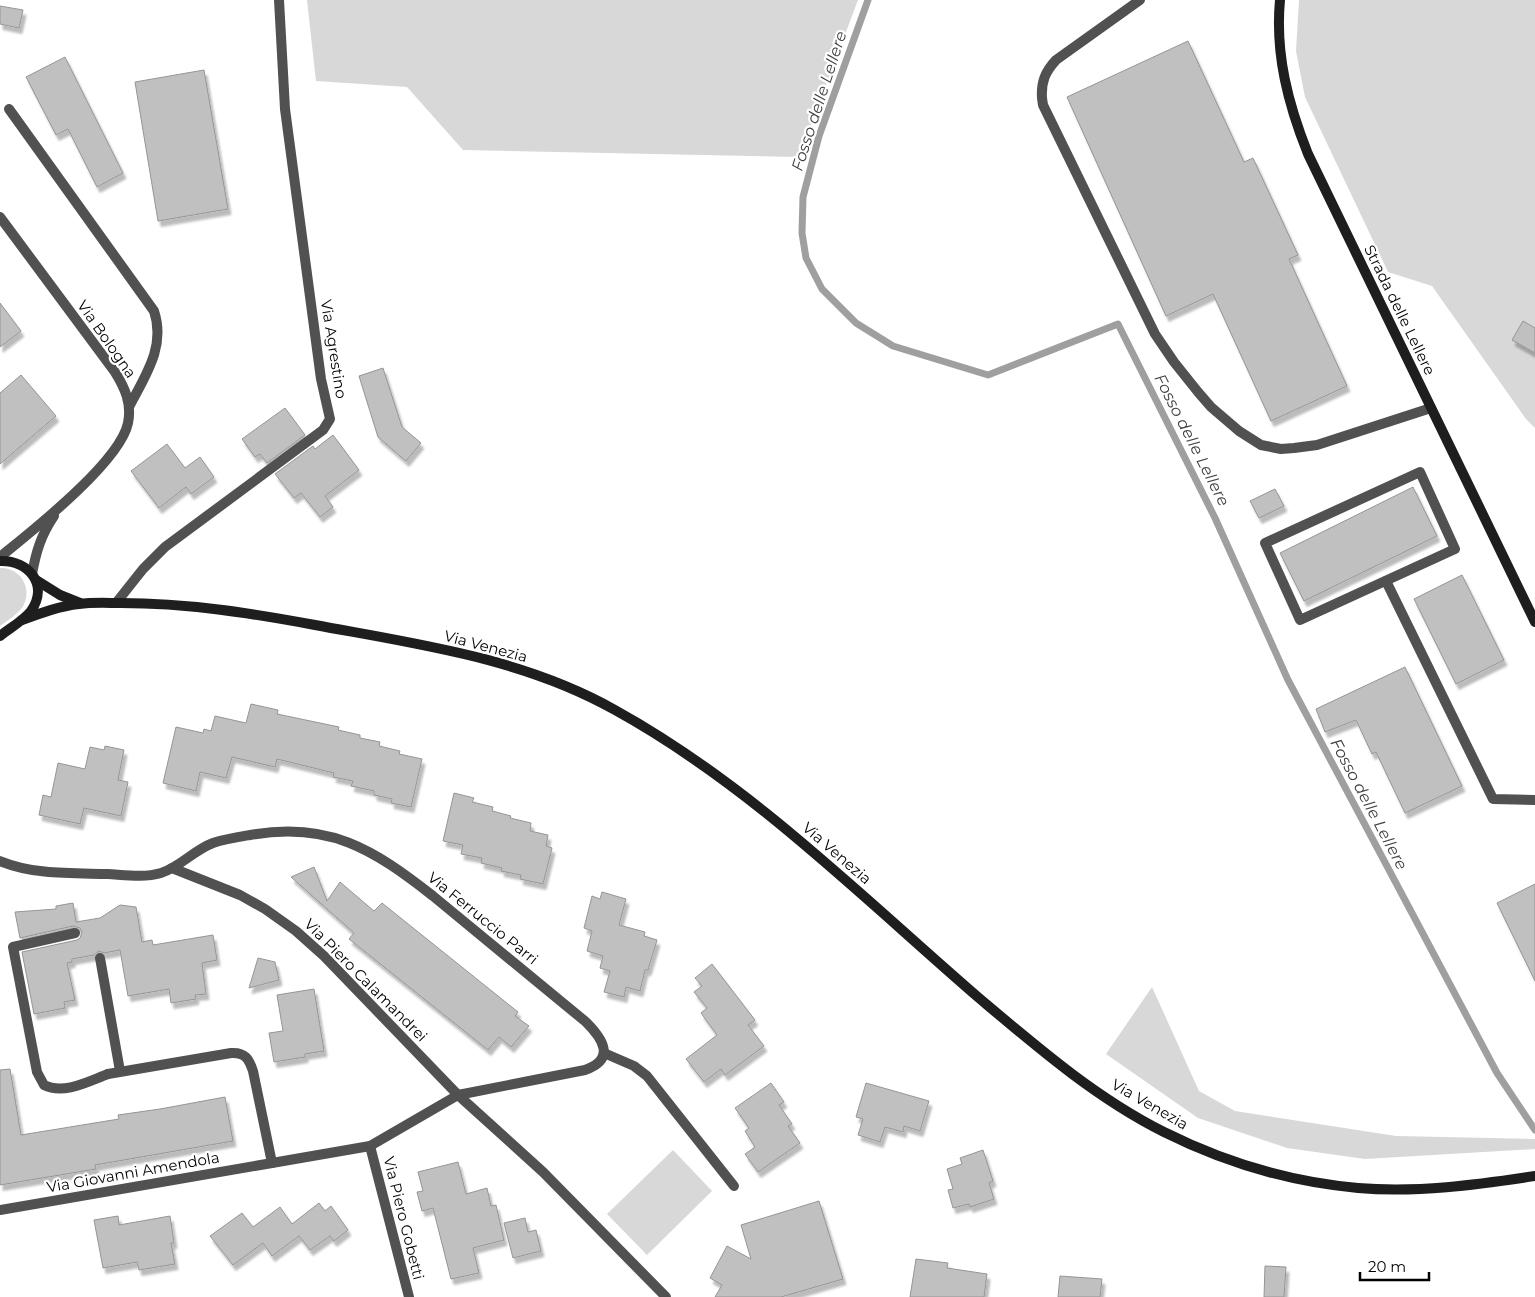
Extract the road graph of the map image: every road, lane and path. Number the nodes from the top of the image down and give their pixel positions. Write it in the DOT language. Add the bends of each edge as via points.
graph roads {
  1 [pos="279,0"];
  2 [pos="1140,0"];
  3 [pos="1280,0"];
  4 [pos="9,109"];
  5 [pos="0,217"];
  6 [pos="129,407"];
  7 [pos="1431,408"];
  8 [pos="62,505"];
  9 [pos="0,557"];
  10 [pos="0,561"];
  11 [pos="34,577"];
  12 [pos="1386,581"];
  13 [pos="116,603"];
  14 [pos="80,604"];
  15 [pos="22,620"];
  16 [pos="1535,622"];
  17 [pos="0,636"];
  18 [pos="1535,800"];
  19 [pos="0,861"];
  20 [pos="172,868"];
  21 [pos="75,933"];
  22 [pos="100,958"];
  23 [pos="604,1054"];
  24 [pos="120,1071"];
  25 [pos="458,1095"];
  26 [pos="370,1146"];
  27 [pos="272,1163"];
  28 [pos="1535,1176"];
  29 [pos="734,1186"];
  30 [pos="0,1210"];
  31 [pos="409,1297"];
  32 [pos="666,1297"];
  1 -- 13 [label="street, Via Agrestino" via="286,109 321,379 330,419 323,430 165,547"];
  2 -- 7 [label="street" via="1056,60 1046,72 1042,98 1146,318 1174,362 1226,421 1252,441 1270,447 1288,449 1316,445"];
  3 -- 7 [label="street, Strada delle Lellere" via="1281,66 1287,96 1304,145"];
  4 -- 6 [label="street" via="154,311 159,327 154,358"];
  5 -- 6 [label="street, Via Bologna" via="115,372 127,395"];
  6 -- 8 [label="street, Via Bologna" via="127,428 118,446"];
  7 -- 16 [label="street, Strada delle Lellere"];
  8 -- 9 [label="street, Via Bologna"];
  8 -- 11 [label="street, Via Bologna" via="41,538"];
  10 -- 11 [label="street, Via Venezia" via="19,564"];
  11 -- 14 [label="street, Via Venezia"];
  11 -- 15 [label="street" via="38,591 36,600"];
  12 -- 12 [label="street" via="1300,620 1265,543 1420,472 1455,550"];
  12 -- 18 [label="street" via="1493,799"];
  13 -- 14 [label="street, Via Venezia"];
  13 -- 28 [label="street, Via Venezia" via="242,612 425,646 513,667 616,710 685,754 786,829 965,986 1069,1071 1143,1121 1210,1152 1276,1173 1362,1188 1447,1188"];
  14 -- 15 [label="street, Via Venezia"];
  15 -- 17 [label="street"];
  19 -- 20 [label="street" via="29,870 57,873 145,876"];
  20 -- 23 [label="street, Via Ferruccio Parri" via="213,843 267,832 301,831 346,841 414,881 586,1022 600,1038"];
  20 -- 25 [label="street, Via Piero Calamandrei" via="240,895 296,931"];
  21 -- 24 [label="street" via="13,947 37,1072 44,1085 55,1088 77,1085"];
  22 -- 24 [label="street"];
  23 -- 25 [label="street" via="596,1065 585,1070"];
  23 -- 29 [label="street" via="634,1066 647,1076"];
  24 -- 27 [label="street" via="231,1053 245,1056 253,1071"];
  25 -- 26 [label="street"];
  25 -- 32 [label="street, Via Piero Calamandrei" via="543,1172"];
  26 -- 27 [label="street, Via Giovanni Amendola"];
  26 -- 31 [label="street, Via Piero Gobetti"];
  27 -- 30 [label="street, Via Giovanni Amendola"];
}
